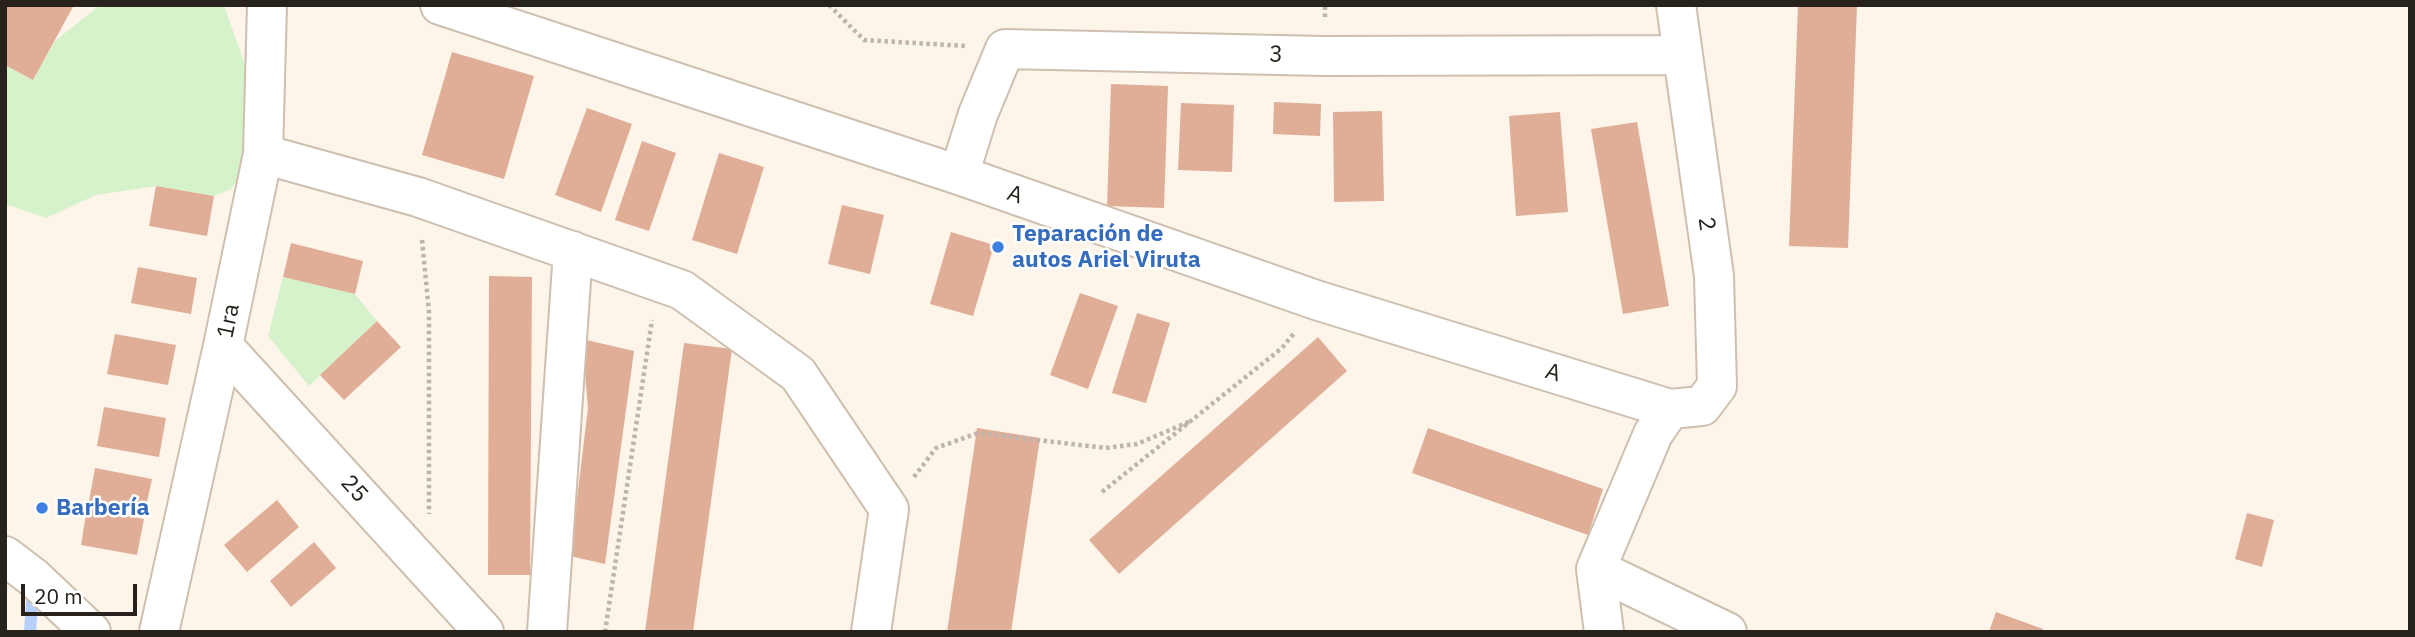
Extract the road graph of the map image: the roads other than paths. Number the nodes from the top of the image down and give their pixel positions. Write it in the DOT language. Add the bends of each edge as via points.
graph roads {
  1 [pos="267,5"];
  2 [pos="440,5"];
  3 [pos="1676,5"];
  4 [pos="1682,55"];
  5 [pos="263,154"];
  6 [pos="959,175"];
  7 [pos="573,251"];
  8 [pos="223,346"];
  9 [pos="1670,409"];
  10 [pos="5,556"];
  11 [pos="1596,569"];
  12 [pos="91,632"];
  13 [pos="159,632"];
  14 [pos="484,632"];
  15 [pos="547,632"];
  16 [pos="870,632"];
  17 [pos="1604,632"];
  18 [pos="1727,632"];
  1 -- 5 [label="street, 1ra"];
  2 -- 6 [label="street, A"];
  3 -- 4 [label="street, 2"];
  4 -- 6 [label="street, 3" via="1324,56 1005,49"];
  4 -- 9 [label="street, 2" via="1714,276 1717,386 1702,406"];
  5 -- 7 [label="street" via="418,197"];
  5 -- 8 [label="street, 1ra"];
  6 -- 9 [label="street, A" via="1316,300"];
  7 -- 15 [label="street"];
  7 -- 16 [label="street" via="682,290 798,374 889,509"];
  8 -- 13 [label="street, 1ra"];
  8 -- 14 [label="street, 25"];
  9 -- 11 [label="street" via="1653,434"];
  10 -- 12 [label="street"];
  11 -- 17 [label="street"];
  11 -- 18 [label="street"];
}
